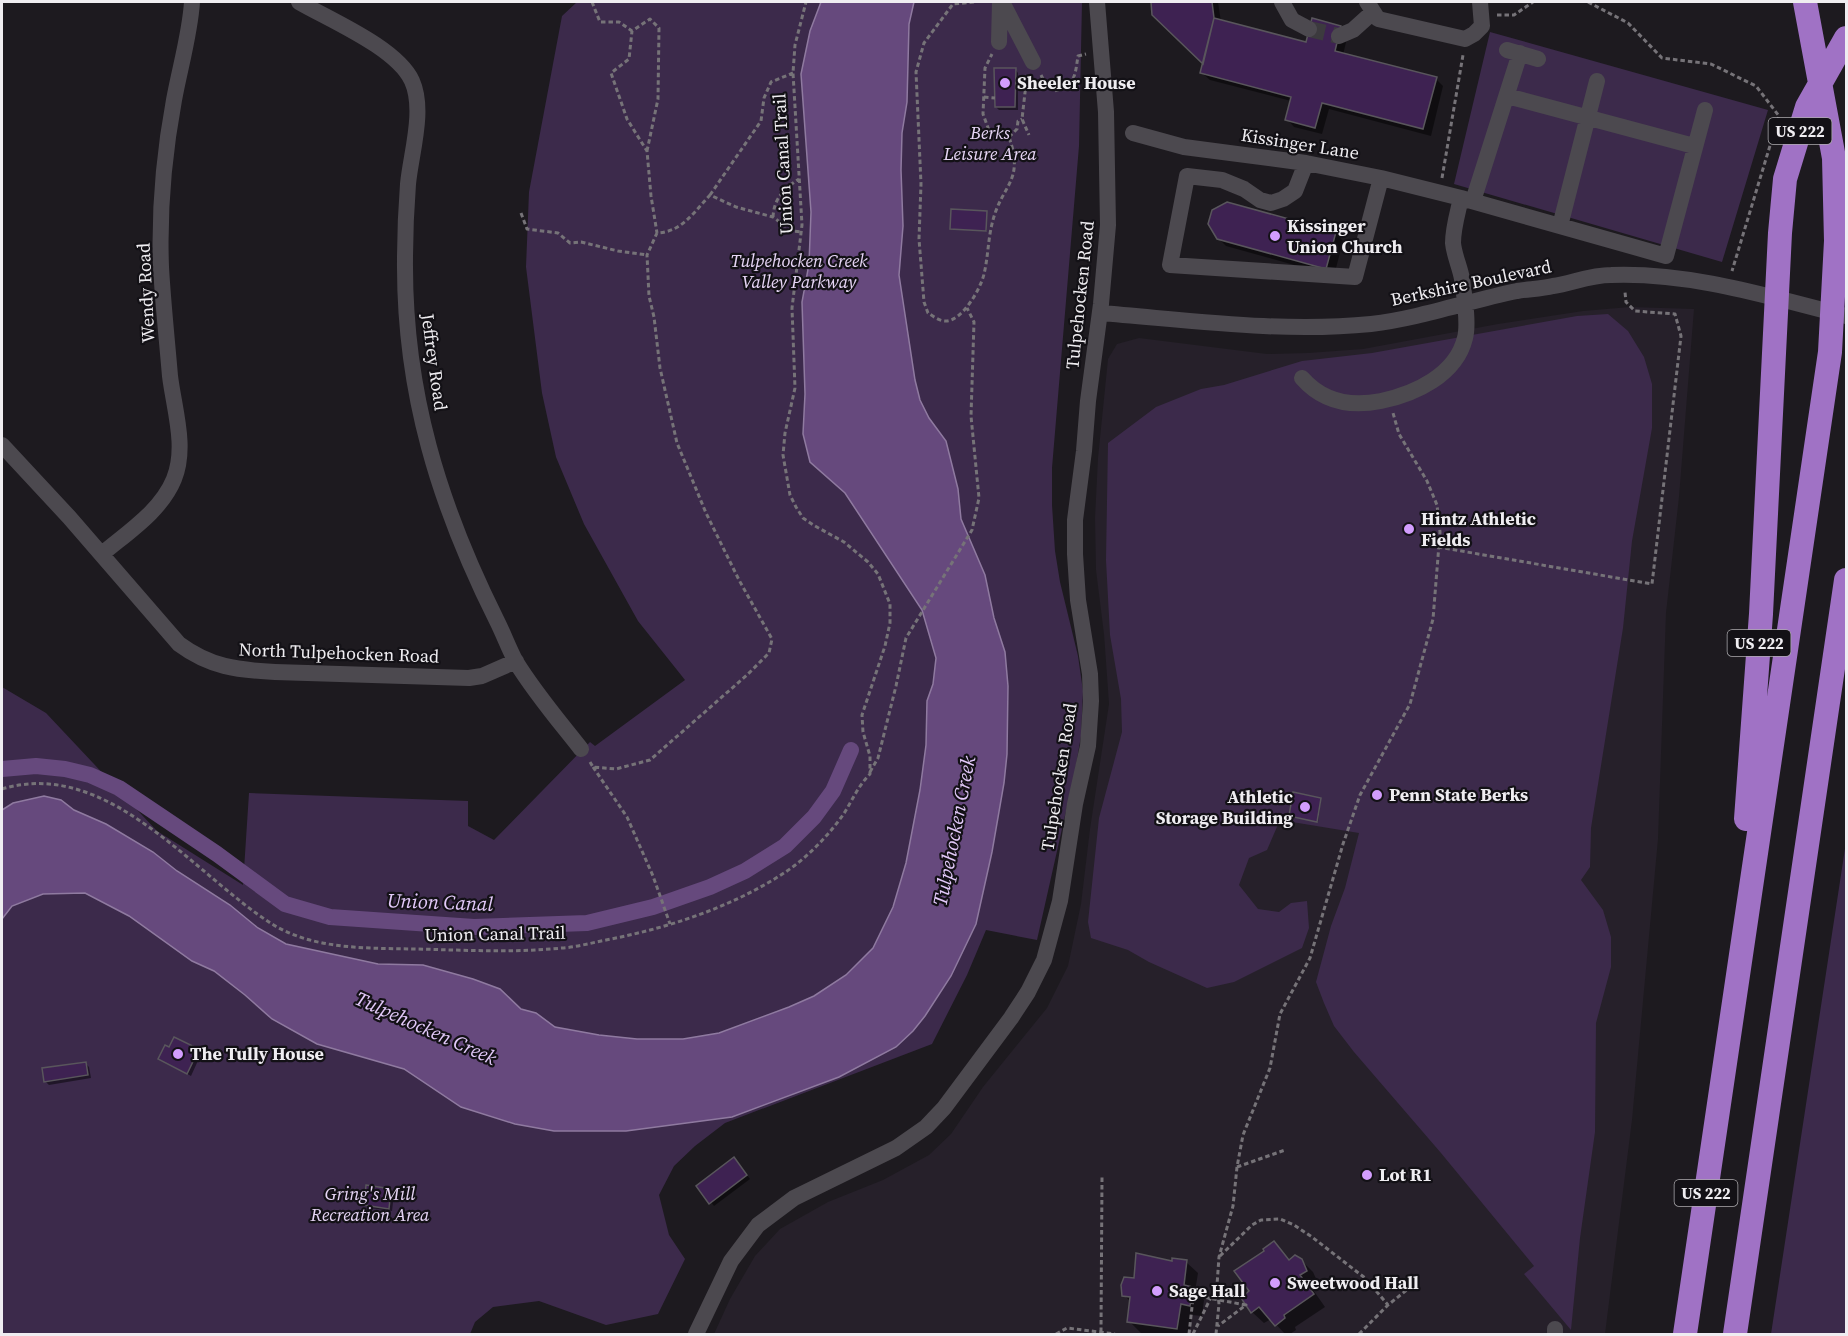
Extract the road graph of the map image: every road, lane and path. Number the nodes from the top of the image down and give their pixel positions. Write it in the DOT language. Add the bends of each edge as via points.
graph roads {
  1 [pos="192,2"];
  2 [pos="298,2"];
  3 [pos="592,2"];
  4 [pos="806,2"];
  5 [pos="974,2"];
  6 [pos="1001,2"];
  7 [pos="1097,2"];
  8 [pos="1282,2"];
  9 [pos="1533,2"];
  10 [pos="1806,2"];
  11 [pos="1370,7"];
  12 [pos="1480,8"];
  13 [pos="1309,29"];
  14 [pos="632,31"];
  15 [pos="1339,36"];
  16 [pos="1465,39"];
  17 [pos="1846,39"];
  18 [pos="999,42"];
  19 [pos="1101,52"];
  20 [pos="1539,59"];
  21 [pos="1034,62"];
  22 [pos="793,73"];
  23 [pos="1597,81"];
  24 [pos="1507,96"];
  25 [pos="984,97"];
  26 [pos="994,98"];
  27 [pos="1704,110"];
  28 [pos="1587,118"];
  29 [pos="1022,119"];
  30 [pos="1133,133"];
  31 [pos="1029,135"];
  32 [pos="1009,137"];
  33 [pos="1694,146"];
  34 [pos="647,151"];
  35 [pos="1306,163"];
  36 [pos="1381,178"];
  37 [pos="799,179"];
  38 [pos="1439,192"];
  39 [pos="710,195"];
  40 [pos="1467,199"];
  41 [pos="521,213"];
  42 [pos="773,217"];
  43 [pos="1560,226"];
  44 [pos="802,232"];
  45 [pos="657,233"];
  46 [pos="646,255"];
  47 [pos="1626,303"];
  48 [pos="1465,304"];
  49 [pos="967,308"];
  50 [pos="1100,309"];
  51 [pos="1846,316"];
  52 [pos="1302,378"];
  53 [pos="1388,399"];
  54 [pos="2,445"];
  55 [pos="1438,547"];
  56 [pos="102,554"];
  57 [pos="1846,580"];
  58 [pos="516,662"];
  59 [pos="581,749"];
  60 [pos="593,767"];
  61 [pos="870,774"];
  62 [pos="2,789"];
  63 [pos="670,924"];
  64 [pos="1727,1052"];
  65 [pos="1286,1150"];
  66 [pos="1237,1167"];
  67 [pos="1102,1177"];
  68 [pos="1219,1257"];
  69 [pos="1217,1285"];
  70 [pos="1408,1289"];
  71 [pos="1209,1299"];
  72 [pos="1218,1300"];
  73 [pos="1388,1305"];
  74 [pos="1217,1327"];
  75 [pos="1101,1332"];
  76 [pos="696,1335"];
  77 [pos="1056,1335"];
  78 [pos="1115,1335"];
  79 [pos="1191,1335"];
  80 [pos="1216,1335"];
  81 [pos="1359,1335"];
  82 [pos="1685,1335"];
  83 [pos="1735,1335"];
  1 -- 56 [label="street, Wendy Road" via="173,102 162,203 161,266 179,455 175,478 156,508"];
  2 -- 58 [label="street, Jeffrey Road" via="392,57 412,82 418,106 406,220 405,282 422,422 447,510"];
  3 -- 14 [label="path" via="600,22 619,22"];
  4 -- 22 [label="path, Union Canal Trail" via="795,45"];
  5 -- 49 [label="path" via="953,4 924,43 916,72 924,302 928,313 945,321 954,320"];
  6 -- 18 [label="street"];
  6 -- 21 [label="street"];
  7 -- 19 [label="street, Tulpehocken Road"];
  8 -- 13 [label="street" via="1292,20"];
  9 -- 12 [label="path" via="1514,15"];
  10 -- 64 [label="highway" via="1834,158 1836,241 1830,352"];
  11 -- 15 [label="street" via="1353,30"];
  11 -- 16 [label="street" via="1378,20"];
  12 -- 16 [label="street" via="1482,26"];
  14 -- 34 [label="path" via="629,58 611,73 627,119"];
  14 -- 34 [label="path" via="650,19 659,28 658,99"];
  16 -- 38 [label="path"];
  17 -- 64 [label="highway, US 222" via="1807,107 1785,179 1756,702"];
  18 -- 25 [label="path" via="985,68"];
  19 -- 21 [label="path" via="1077,56 1074,79 1066,88 1055,91 1047,87"];
  19 -- 50 [label="street, Tulpehocken Road" via="1108,225"];
  20 -- 24 [label="street" via="1514,51"];
  21 -- 29 [label="path" via="1028,69"];
  22 -- 37 [label="path, Union Canal Trail"];
  22 -- 39 [label="path" via="771,82 761,121"];
  23 -- 28 [label="street"];
  24 -- 28 [label="street"];
  24 -- 40 [label="street"];
  25 -- 26 [label="path"];
  25 -- 32 [label="path" via="983,114 991,136"];
  27 -- 33 [label="street"];
  28 -- 33 [label="street"];
  28 -- 43 [label="street"];
  29 -- 31 [label="path"];
  29 -- 32 [label="path"];
  30 -- 35 [label="street, Kissinger Lane" via="1184,147"];
  32 -- 49 [label="path" via="1016,171 996,210 984,277"];
  33 -- 43 [label="street, Kissinger Lane" via="1666,256"];
  34 -- 45 [label="path"];
  35 -- 36 [label="street, Kissinger Lane"];
  35 -- 36 [label="street" via="1295,191 1271,203 1222,180 1187,176 1170,266 1355,277"];
  36 -- 38 [label="street, Kissinger Lane"];
  37 -- 42 [label="path" via="785,188 774,204"];
  37 -- 44 [label="path, Union Canal Trail"];
  38 -- 40 [label="street, Kissinger Lane"];
  39 -- 42 [label="path"];
  39 -- 45 [label="path" via="683,225"];
  40 -- 43 [label="street, Kissinger Lane"];
  40 -- 48 [label="street" via="1453,244"];
  41 -- 46 [label="path" via="527,229 558,233 570,243"];
  42 -- 44 [label="path" via="792,231"];
  44 -- 61 [label="path, Union Canal Trail" via="792,308 795,388 784,432 785,476 803,518 844,542 868,562 878,574 890,604 885,646 862,715"];
  45 -- 46 [label="path"];
  46 -- 60 [label="path" via="660,368 677,443 705,513 772,639 769,653 747,675 650,760 616,769"];
  47 -- 55 [label="path" via="1635,311 1675,314 1680,336 1652,584"];
  48 -- 50 [label="street, Berkshire Boulevard" via="1406,319 1330,327 1267,326"];
  48 -- 51 [label="street, Berkshire Boulevard" via="1609,275 1663,276 1743,290"];
  48 -- 53 [label="street" via="1466,336 1458,355 1425,386"];
  49 -- 61 [label="path" via="975,322 971,416 979,498 972,530 909,630 878,758"];
  50 -- 76 [label="street, Tulpehocken Road" via="1075,531 1078,600 1090,674 1090,729 1060,901 1044,960 1011,1018 926,1127 890,1151 794,1198 758,1225 731,1261"];
  52 -- 53 [label="street" via="1323,396 1341,402 1363,404"];
  53 -- 55 [label="path" via="1399,434 1437,505"];
  54 -- 56 [label="street, North Tulpehocken Road"];
  55 -- 66 [label="path" via="1433,619 1410,704 1360,795 1310,958 1280,1014 1270,1068 1243,1135"];
  56 -- 58 [label="street, North Tulpehocken Road" via="179,644 216,665 264,672 469,678"];
  57 -- 83 [label="highway, US 222"];
  58 -- 59 [label="street, Jeffrey Road"];
  59 -- 60 [label="path"];
  60 -- 63 [label="path" via="627,817"];
  61 -- 63 [label="path, Union Canal Trail" via="820,843 786,871 747,895"];
  62 -- 63 [label="path, Union Canal Trail" via="41,784 93,796 131,815 273,925 322,944 490,951 564,948"];
  64 -- 82 [label="highway, US 222"];
  65 -- 66 [label="path"];
  66 -- 68 [label="path" via="1233,1206"];
  67 -- 75 [label="path"];
  68 -- 69 [label="path"];
  68 -- 73 [label="path" via="1252,1225 1270,1218 1280,1219 1312,1237 1365,1278"];
  69 -- 71 [label="path"];
  69 -- 72 [label="path"];
  70 -- 73 [label="path"];
  71 -- 72 [label="path"];
  71 -- 79 [label="path"];
  71 -- 79 [label="path" via="1192,1295"];
  72 -- 74 [label="path"];
  72 -- 74 [label="path" via="1246,1305"];
  73 -- 81 [label="path"];
  74 -- 80 [label="path"];
  75 -- 77 [label="path" via="1067,1328"];
  75 -- 78 [label="path"];
}
